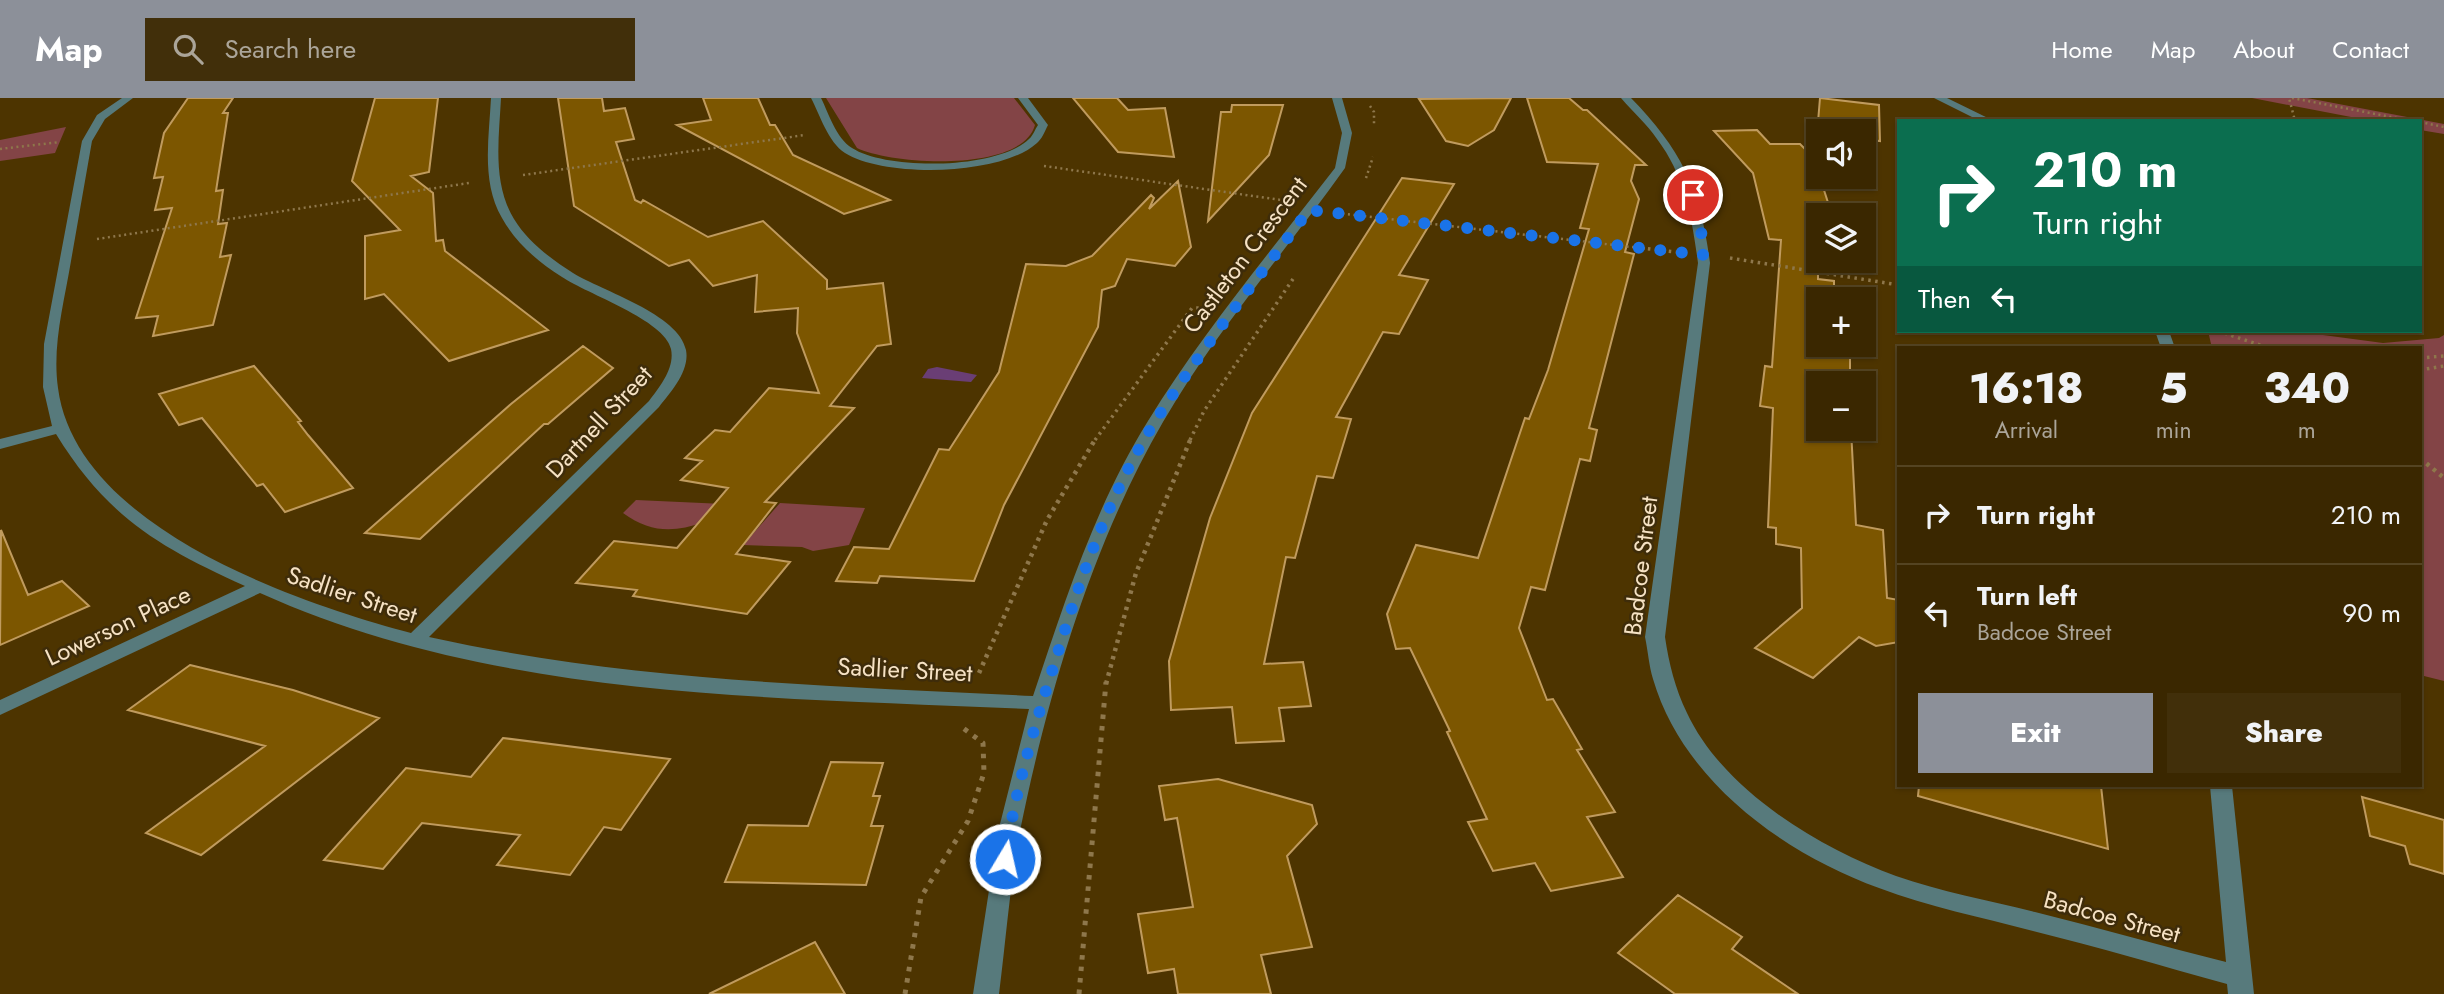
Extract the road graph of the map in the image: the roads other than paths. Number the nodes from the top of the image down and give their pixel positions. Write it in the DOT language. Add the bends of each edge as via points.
graph roads {
  1 [pos="128,98"];
  2 [pos="496,98"];
  3 [pos="816,98"];
  4 [pos="1023,98"];
  5 [pos="1337,98"];
  6 [pos="1626,98"];
  7 [pos="1939,98"];
  8 [pos="1985,119"];
  9 [pos="61,428"];
  10 [pos="0,444"];
  11 [pos="256,588"];
  12 [pos="414,641"];
  13 [pos="1041,703"];
  14 [pos="0,708"];
  15 [pos="2221,787"];
  16 [pos="2241,985"];
  17 [pos="986,994"];
  1 -- 9 [label="street, Sadlier Street" via="101,117 88,138 50,341 49,385"];
  2 -- 12 [label="street, Dartnell Street" via="495,179 499,200 516,230 544,259 585,287 663,324 677,342 679,353 673,377 654,404"];
  3 -- 4 [label="street" via="846,149 884,163 938,166 993,158 1030,144 1042,132 1040,118"];
  5 -- 13 [label="street, Castleton Crescent" via="1347,118 1348,142 1340,168 1155,422 1084,570"];
  6 -- 16 [label="street, Badcoe Street" via="1674,155 1700,216 1702,288 1655,637 1663,684 1688,737 1733,789 1774,821 1869,876"];
  7 -- 8 [label="street"];
  9 -- 10 [label="street"];
  9 -- 11 [label="street, Sadlier Street" via="103,493 151,534"];
  11 -- 12 [label="street, Sadlier Street"];
  11 -- 14 [label="street, Lowerson Place"];
  12 -- 13 [label="street, Sadlier Street" via="489,657 656,681"];
  13 -- 17 [label="street, Castleton Crescent" via="1009,832"];
  15 -- 16 [label="street"];
}
